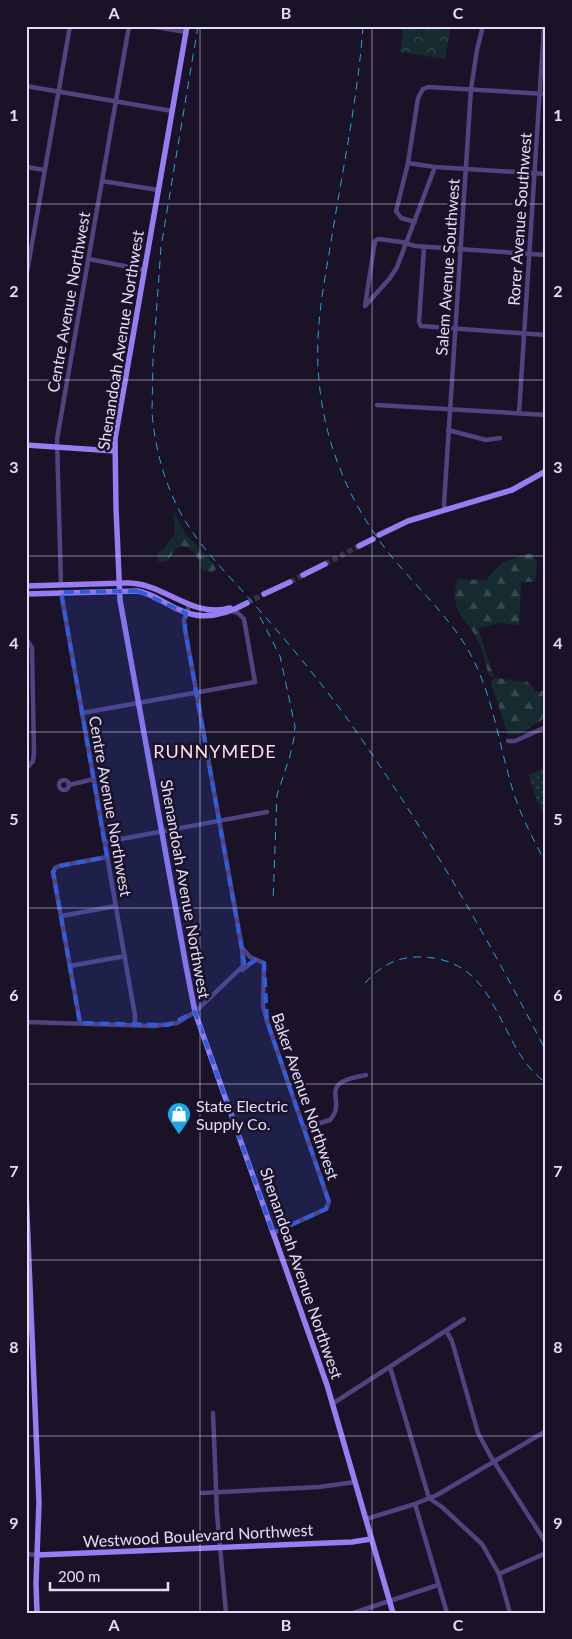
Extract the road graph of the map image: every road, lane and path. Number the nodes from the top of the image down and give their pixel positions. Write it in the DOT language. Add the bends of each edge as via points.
graph roads {
  1 [pos="70,26"];
  2 [pos="129,26"];
  3 [pos="150,26"];
  4 [pos="483,26"];
  5 [pos="544,26"];
  6 [pos="186,29"];
  7 [pos="26,86"];
  8 [pos="471,89"];
  9 [pos="58,92"];
  10 [pos="540,94"];
  11 [pos="546,94"];
  12 [pos="116,102"];
  13 [pos="172,111"];
  14 [pos="408,163"];
  15 [pos="436,167"];
  16 [pos="26,168"];
  17 [pos="466,169"];
  18 [pos="45,170"];
  19 [pos="535,174"];
  20 [pos="546,174"];
  21 [pos="102,180"];
  22 [pos="158,190"];
  23 [pos="415,222"];
  24 [pos="406,244"];
  25 [pos="424,246"];
  26 [pos="29,249"];
  27 [pos="460,249"];
  28 [pos="529,254"];
  29 [pos="546,255"];
  30 [pos="88,259"];
  31 [pos="144,270"];
  32 [pos="26,278"];
  33 [pos="455,329"];
  34 [pos="524,333"];
  35 [pos="546,335"];
  36 [pos="377,405"];
  37 [pos="450,409"];
  38 [pos="519,413"];
  39 [pos="546,415"];
  40 [pos="448,430"];
  41 [pos="500,438"];
  42 [pos="26,445"];
  43 [pos="56,447"];
  44 [pos="115,452"];
  45 [pos="546,471"];
  46 [pos="445,510"];
  47 [pos="379,535"];
  48 [pos="373,538"];
  49 [pos="358,546"];
  50 [pos="325,564"];
  51 [pos="303,575"];
  52 [pos="290,582"];
  53 [pos="119,583"];
  54 [pos="61,585"];
  55 [pos="26,586"];
  56 [pos="119,590"];
  57 [pos="61,592"];
  58 [pos="26,594"];
  59 [pos="264,594"];
  60 [pos="189,606"];
  61 [pos="232,611"];
  62 [pos="186,613"];
  63 [pos="26,638"];
  64 [pos="196,693"];
  65 [pos="139,704"];
  66 [pos="82,713"];
  67 [pos="546,727"];
  68 [pos="508,741"];
  69 [pos="26,769"];
  70 [pos="94,779"];
  71 [pos="69,785"];
  72 [pos="267,812"];
  73 [pos="219,821"];
  74 [pos="162,832"];
  75 [pos="105,842"];
  76 [pos="108,857"];
  77 [pos="116,906"];
  78 [pos="61,916"];
  79 [pos="242,948"];
  80 [pos="125,956"];
  81 [pos="255,960"];
  82 [pos="70,966"];
  83 [pos="237,974"];
  84 [pos="195,1012"];
  85 [pos="26,1022"];
  86 [pos="80,1023"];
  87 [pos="135,1025"];
  88 [pos="366,1075"];
  89 [pos="304,1128"];
  90 [pos="26,1191"];
  91 [pos="273,1234"];
  92 [pos="464,1319"];
  93 [pos="446,1331"];
  94 [pos="390,1367"];
  95 [pos="332,1404"];
  96 [pos="213,1413"];
  97 [pos="546,1431"];
  98 [pos="494,1462"];
  99 [pos="355,1482"];
  100 [pos="216,1492"];
  101 [pos="202,1493"];
  102 [pos="429,1498"];
  103 [pos="415,1504"];
  104 [pos="366,1519"];
  105 [pos="371,1539"];
  106 [pos="546,1543"];
  107 [pos="220,1548"];
  108 [pos="546,1553"];
  109 [pos="26,1554"];
  110 [pos="38,1555"];
  111 [pos="499,1574"];
  112 [pos="438,1586"];
  113 [pos="390,1601"];
  114 [pos="37,1613"];
  115 [pos="226,1613"];
  116 [pos="353,1613"];
  117 [pos="393,1613"];
  118 [pos="447,1613"];
  119 [pos="510,1613"];
  1 -- 9 [label="street"];
  2 -- 12 [label="street, Centre Avenue Northwest"];
  3 -- 6 [label="street"];
  4 -- 8 [label="street, Salem Avenue Southwest"];
  5 -- 10 [label="street, Rorer Avenue Southwest"];
  6 -- 13 [label="main road, Shenandoah Avenue Northwest"];
  7 -- 9 [label="street"];
  8 -- 10 [label="street"];
  8 -- 14 [label="street" via="428,87 423,90 418,98"];
  8 -- 17 [label="street, Salem Avenue Southwest"];
  9 -- 12 [label="street"];
  9 -- 18 [label="street"];
  10 -- 11 [label="street"];
  10 -- 19 [label="street, Rorer Avenue Southwest"];
  12 -- 13 [label="street"];
  12 -- 21 [label="street, Centre Avenue Northwest"];
  13 -- 22 [label="main road, Shenandoah Avenue Northwest"];
  14 -- 15 [label="street"];
  14 -- 23 [label="street" via="396,211 400,218"];
  15 -- 17 [label="street"];
  15 -- 23 [label="street"];
  16 -- 18 [label="street"];
  17 -- 19 [label="street"];
  17 -- 27 [label="street, Salem Avenue Southwest"];
  18 -- 26 [label="street"];
  19 -- 20 [label="street"];
  19 -- 28 [label="street, Rorer Avenue Southwest"];
  21 -- 22 [label="street"];
  21 -- 30 [label="street, Centre Avenue Northwest"];
  22 -- 31 [label="main road, Shenandoah Avenue Northwest"];
  23 -- 24 [label="street"];
  24 -- 24 [label="street" via="378,239 375,242 365,306 395,272"];
  24 -- 25 [label="street"];
  25 -- 27 [label="street"];
  25 -- 33 [label="street" via="419,322 422,326"];
  26 -- 32 [label="street"];
  27 -- 28 [label="street"];
  27 -- 33 [label="street, Salem Avenue Southwest"];
  28 -- 29 [label="street"];
  28 -- 34 [label="street, Rorer Avenue Southwest"];
  30 -- 31 [label="street"];
  30 -- 43 [label="street, Centre Avenue Northwest"];
  31 -- 44 [label="main road, Shenandoah Avenue Northwest"];
  33 -- 34 [label="street"];
  33 -- 37 [label="street, Salem Avenue Southwest"];
  34 -- 35 [label="street"];
  34 -- 38 [label="street, Rorer Avenue Southwest"];
  36 -- 37 [label="street"];
  37 -- 38 [label="street"];
  37 -- 40 [label="street, Salem Avenue Southwest"];
  38 -- 39 [label="street"];
  40 -- 41 [label="street" via="486,440"];
  40 -- 46 [label="street, Salem Avenue Southwest"];
  42 -- 43 [label="main road"];
  43 -- 44 [label="main road"];
  43 -- 54 [label="street, Centre Avenue Northwest"];
  44 -- 53 [label="main road, Shenandoah Avenue Northwest"];
  45 -- 46 [label="main road" via="512,490"];
  46 -- 47 [label="main road" via="408,521"];
  48 -- 49 [label="main road"];
  50 -- 51 [label="main road"];
  52 -- 59 [label="main road"];
  53 -- 54 [label="main road"];
  53 -- 56 [label="main road, Shenandoah Avenue Northwest"];
  53 -- 60 [label="main road" via="148,585"];
  54 -- 55 [label="main road"];
  56 -- 57 [label="main road"];
  56 -- 62 [label="main road" via="152,594"];
  56 -- 65 [label="main road, Shenandoah Avenue Northwest"];
  57 -- 58 [label="main road"];
  57 -- 66 [label="street, Centre Avenue Northwest"];
  60 -- 61 [label="main road" via="218,610 247,603"];
  60 -- 62 [label="street"];
  61 -- 62 [label="main road" via="213,615"];
  61 -- 64 [label="street" via="244,619 255,682"];
  62 -- 64 [label="street" via="185,630"];
  63 -- 69 [label="street" via="32,648 34,752 33,761"];
  64 -- 65 [label="street"];
  64 -- 73 [label="street"];
  65 -- 66 [label="street"];
  65 -- 74 [label="main road, Shenandoah Avenue Northwest"];
  66 -- 70 [label="street, Centre Avenue Northwest"];
  67 -- 68 [label="street"];
  70 -- 71 [label="street"];
  70 -- 75 [label="street, Centre Avenue Northwest"];
  72 -- 73 [label="street"];
  73 -- 74 [label="street"];
  73 -- 79 [label="street"];
  74 -- 75 [label="street"];
  74 -- 84 [label="main road, Shenandoah Avenue Northwest"];
  75 -- 76 [label="street, Centre Avenue Northwest"];
  76 -- 77 [label="street, Centre Avenue Northwest"];
  76 -- 78 [label="street" via="58,866 54,870"];
  77 -- 78 [label="street"];
  77 -- 80 [label="street, Centre Avenue Northwest"];
  78 -- 82 [label="street"];
  79 -- 81 [label="street"];
  79 -- 83 [label="street" via="244,963"];
  80 -- 82 [label="street"];
  80 -- 87 [label="street, Centre Avenue Northwest"];
  81 -- 83 [label="street"];
  81 -- 89 [label="street, Baker Avenue Northwest" via="264,962 263,1006"];
  82 -- 86 [label="street"];
  83 -- 84 [label="street"];
  84 -- 87 [label="street" via="171,1024"];
  84 -- 91 [label="main road, Shenandoah Avenue Northwest"];
  85 -- 86 [label="street"];
  86 -- 87 [label="street"];
  88 -- 89 [label="street" via="339,1083 335,1092 335,1111 330,1120"];
  89 -- 91 [label="street, Baker Avenue Northwest" via="328,1206"];
  90 -- 110 [label="main road" via="39,1502"];
  91 -- 95 [label="main road, Shenandoah Avenue Northwest"];
  92 -- 93 [label="street"];
  93 -- 94 [label="street"];
  93 -- 98 [label="street" via="452,1340 475,1425"];
  94 -- 95 [label="street"];
  94 -- 102 [label="street"];
  95 -- 99 [label="main road, Shenandoah Avenue Northwest"];
  96 -- 100 [label="street"];
  97 -- 98 [label="street"];
  98 -- 102 [label="street"];
  98 -- 106 [label="street"];
  99 -- 100 [label="street"];
  99 -- 104 [label="main road, Shenandoah Avenue Northwest"];
  100 -- 101 [label="street"];
  100 -- 107 [label="street"];
  102 -- 103 [label="street"];
  102 -- 111 [label="street" via="476,1537"];
  103 -- 104 [label="street"];
  103 -- 112 [label="street"];
  104 -- 105 [label="main road, Shenandoah Avenue Northwest"];
  105 -- 107 [label="main road, Westwood Boulevard Northwest"];
  105 -- 113 [label="main road, Shenandoah Avenue Northwest"];
  107 -- 110 [label="main road, Westwood Boulevard Northwest"];
  107 -- 115 [label="street"];
  108 -- 111 [label="street"];
  109 -- 110 [label="street, Westwood Boulevard Northwest"];
  110 -- 114 [label="main road"];
  111 -- 119 [label="street"];
  112 -- 113 [label="street"];
  112 -- 118 [label="street"];
  113 -- 116 [label="street"];
  113 -- 117 [label="main road, Shenandoah Avenue Northwest"];
}
